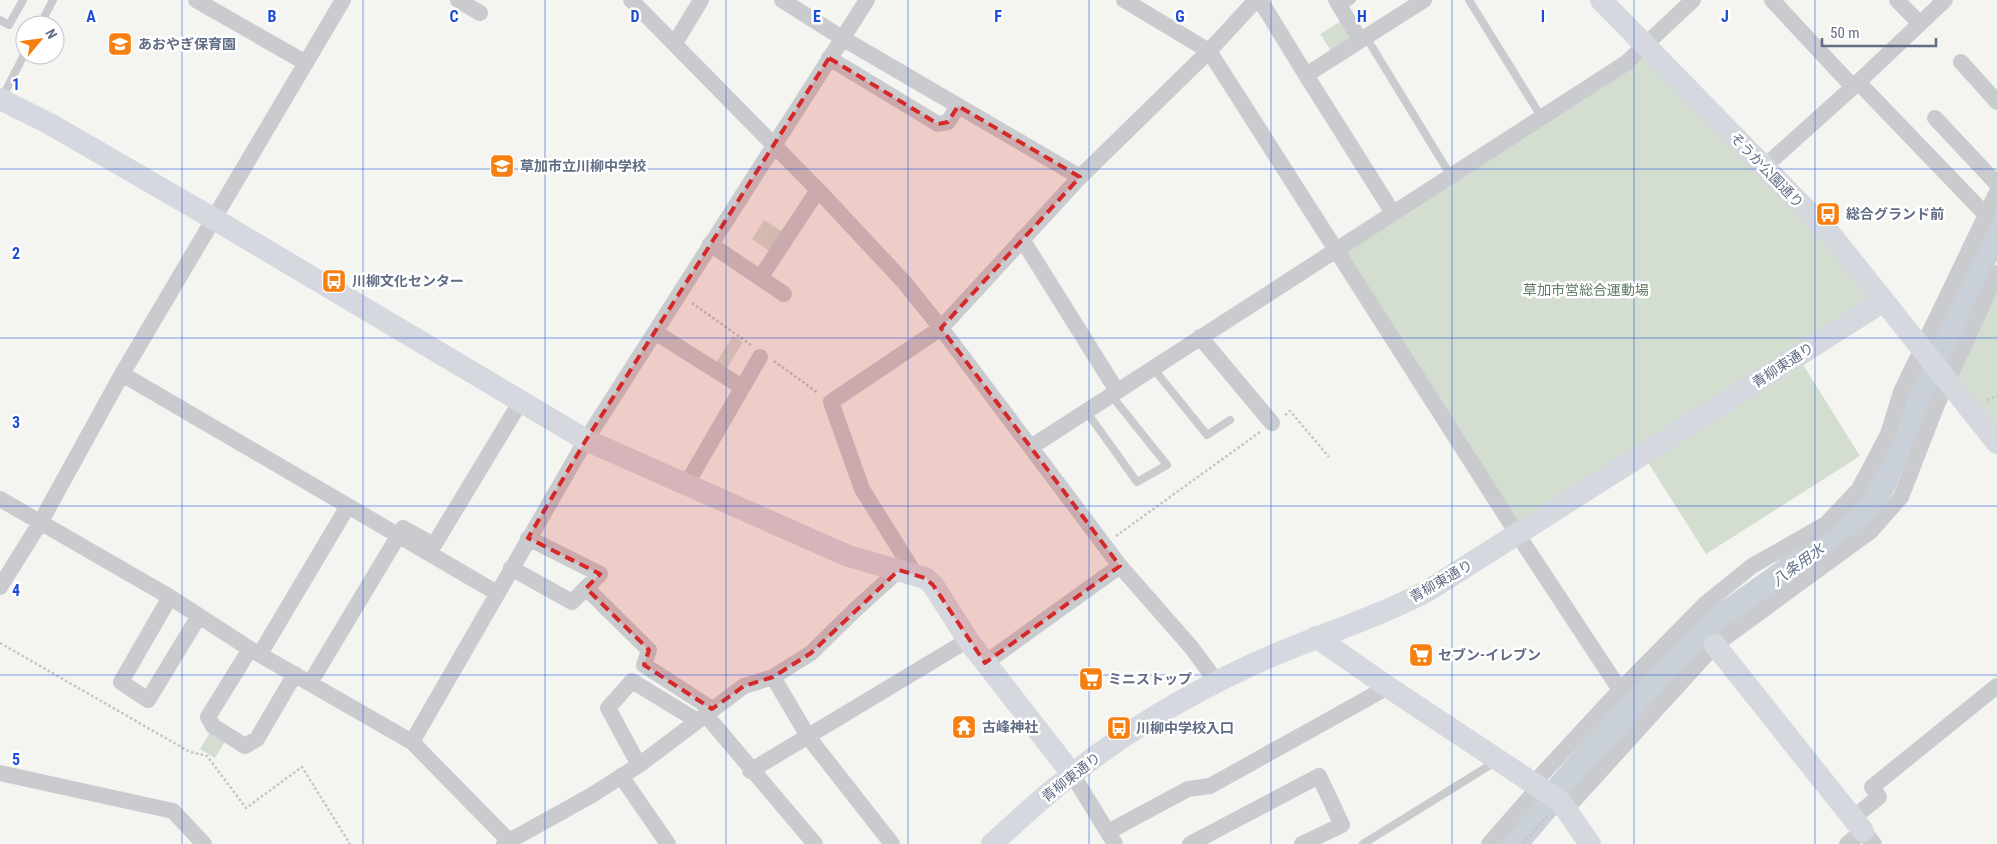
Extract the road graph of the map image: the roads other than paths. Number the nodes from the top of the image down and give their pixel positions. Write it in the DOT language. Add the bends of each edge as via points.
graph roads {
  1 [pos="23,0"];
  2 [pos="53,0"];
  3 [pos="196,0"];
  4 [pos="343,0"];
  5 [pos="458,0"];
  6 [pos="631,0"];
  7 [pos="701,0"];
  8 [pos="782,0"];
  9 [pos="867,0"];
  10 [pos="1124,0"];
  11 [pos="1258,0"];
  12 [pos="1424,0"];
  13 [pos="1469,0"];
  14 [pos="1601,0"];
  15 [pos="1693,0"];
  16 [pos="1772,0"];
  17 [pos="1898,0"];
  18 [pos="1946,0"];
  19 [pos="1343,2"];
  20 [pos="648,6"];
  21 [pos="480,13"];
  22 [pos="45,15"];
  23 [pos="0,20"];
  24 [pos="1920,24"];
  25 [pos="842,38"];
  26 [pos="1363,39"];
  27 [pos="675,44"];
  28 [pos="1646,44"];
  29 [pos="1209,52"];
  30 [pos="829,58"];
  31 [pos="1962,62"];
  32 [pos="306,63"];
  33 [pos="19,65"];
  34 [pos="1306,75"];
  35 [pos="1855,85"];
  36 [pos="0,100"];
  37 [pos="1997,102"];
  38 [pos="958,106"];
  39 [pos="1542,118"];
  40 [pos="1935,118"];
  41 [pos="775,145"];
  42 [pos="1764,166"];
  43 [pos="1451,176"];
  44 [pos="1080,178"];
  45 [pos="1997,184"];
  46 [pos="818,190"];
  47 [pos="1997,192"];
  48 [pos="1393,213"];
  49 [pos="1986,215"];
  50 [pos="214,219"];
  51 [pos="1022,239"];
  52 [pos="710,244"];
  53 [pos="1336,249"];
  54 [pos="1997,273"];
  55 [pos="760,278"];
  56 [pos="784,294"];
  57 [pos="1884,301"];
  58 [pos="941,328"];
  59 [pos="655,332"];
  60 [pos="1200,338"];
  61 [pos="1924,351"];
  62 [pos="760,357"];
  63 [pos="1153,368"];
  64 [pos="122,374"];
  65 [pos="1945,379"];
  66 [pos="742,387"];
  67 [pos="1114,393"];
  68 [pos="521,401"];
  69 [pos="1086,412"];
  70 [pos="1230,420"];
  71 [pos="1272,423"];
  72 [pos="586,440"];
  73 [pos="1997,444"];
  74 [pos="1031,447"];
  75 [pos="686,485"];
  76 [pos="0,499"];
  77 [pos="348,506"];
  78 [pos="40,523"];
  79 [pos="1518,535"];
  80 [pos="398,536"];
  81 [pos="528,538"];
  82 [pos="1120,566"];
  83 [pos="512,568"];
  84 [pos="907,572"];
  85 [pos="0,587"];
  86 [pos="586,588"];
  87 [pos="497,593"];
  88 [pos="170,597"];
  89 [pos="199,616"];
  90 [pos="1316,637"];
  91 [pos="968,640"];
  92 [pos="1715,645"];
  93 [pos="255,651"];
  94 [pos="985,663"];
  95 [pos="295,674"];
  96 [pos="773,677"];
  97 [pos="1217,682"];
  98 [pos="310,683"];
  99 [pos="1997,686"];
  100 [pos="1388,687"];
  101 [pos="1620,690"];
  102 [pos="704,714"];
  103 [pos="807,735"];
  104 [pos="412,742"];
  105 [pos="1498,760"];
  106 [pos="639,765"];
  107 [pos="751,770"];
  108 [pos="0,773"];
  109 [pos="1072,774"];
  110 [pos="621,776"];
  111 [pos="1535,786"];
  112 [pos="1564,805"];
  113 [pos="1859,834"];
  114 [pos="1111,838"];
  115 [pos="509,843"];
  116 [pos="204,844"];
  117 [pos="668,844"];
  118 [pos="815,844"];
  119 [pos="892,844"];
  120 [pos="992,844"];
  121 [pos="1190,844"];
  122 [pos="1302,844"];
  123 [pos="1363,844"];
  124 [pos="1490,844"];
  125 [pos="1590,844"];
  1 -- 23 [label="lane" via="9,25"];
  2 -- 22 [label="lane"];
  3 -- 32 [label="street"];
  4 -- 32 [label="street"];
  5 -- 21 [label="street"];
  6 -- 20 [label="street"];
  7 -- 27 [label="street"];
  8 -- 25 [label="street"];
  9 -- 25 [label="street"];
  10 -- 29 [label="street"];
  11 -- 29 [label="street"];
  11 -- 34 [label="street"];
  12 -- 26 [label="street"];
  13 -- 39 [label="lane"];
  14 -- 28 [label="street, そうか公園通り"];
  15 -- 28 [label="street"];
  16 -- 35 [label="street"];
  17 -- 24 [label="street"];
  18 -- 24 [label="street"];
  19 -- 26 [label="street"];
  20 -- 27 [label="street"];
  24 -- 35 [label="street"];
  25 -- 30 [label="street"];
  25 -- 38 [label="street"];
  26 -- 34 [label="street"];
  26 -- 43 [label="lane"];
  27 -- 41 [label="street"];
  28 -- 39 [label="street" via="1626,63"];
  28 -- 42 [label="street, そうか公園通り"];
  29 -- 44 [label="street"];
  29 -- 53 [label="street"];
  30 -- 38 [label="street" via="938,124 948,122"];
  30 -- 41 [label="street"];
  31 -- 37 [label="street"];
  32 -- 50 [label="street"];
  33 -- 36 [label="lane"];
  34 -- 48 [label="street"];
  35 -- 42 [label="street"];
  35 -- 49 [label="street"];
  36 -- 50 [label="street" via="50,124"];
  38 -- 44 [label="street"];
  39 -- 43 [label="street"];
  40 -- 45 [label="street"];
  41 -- 46 [label="street"];
  41 -- 52 [label="street"];
  42 -- 57 [label="street, そうか公園通り" via="1832,236"];
  43 -- 48 [label="street"];
  44 -- 51 [label="street"];
  46 -- 55 [label="street"];
  46 -- 58 [label="street" via="904,282"];
  47 -- 49 [label="street"];
  48 -- 53 [label="street"];
  49 -- 61 [label="street"];
  50 -- 64 [label="street"];
  50 -- 68 [label="street"];
  51 -- 58 [label="street"];
  51 -- 67 [label="street"];
  52 -- 55 [label="street"];
  52 -- 59 [label="street"];
  53 -- 60 [label="street"];
  53 -- 79 [label="street"];
  54 -- 65 [label="street"];
  55 -- 56 [label="street"];
  57 -- 61 [label="street, そうか公園通り"];
  57 -- 79 [label="street, 青柳東通り"];
  58 -- 74 [label="street"];
  58 -- 84 [label="street" via="831,402 862,489"];
  59 -- 66 [label="street"];
  59 -- 72 [label="street"];
  60 -- 63 [label="street"];
  60 -- 71 [label="street"];
  61 -- 65 [label="street, そうか公園通り"];
  61 -- 101 [label="street" via="1901,392 1888,434 1859,489 1826,524 1752,566 1705,604"];
  62 -- 66 [label="street"];
  63 -- 67 [label="street"];
  63 -- 70 [label="lane" via="1207,435"];
  64 -- 77 [label="street"];
  64 -- 78 [label="street"];
  65 -- 73 [label="street, そうか公園通り"];
  65 -- 92 [label="street" via="1901,497 1895,504 1871,531"];
  66 -- 75 [label="street"];
  67 -- 69 [label="street"];
  67 -- 69 [label="lane" via="1167,465 1137,482"];
  68 -- 72 [label="street"];
  68 -- 80 [label="street" via="434,545 403,528"];
  69 -- 74 [label="street"];
  72 -- 75 [label="street"];
  72 -- 81 [label="street"];
  74 -- 82 [label="street"];
  75 -- 84 [label="street" via="848,556"];
  76 -- 78 [label="street"];
  77 -- 80 [label="street"];
  77 -- 93 [label="street"];
  78 -- 85 [label="street"];
  78 -- 88 [label="street"];
  79 -- 90 [label="street, 青柳東通り" via="1411,599"];
  79 -- 101 [label="street"];
  80 -- 87 [label="street"];
  80 -- 98 [label="street"];
  81 -- 83 [label="street"];
  81 -- 86 [label="street" via="600,574"];
  82 -- 94 [label="street"];
  82 -- 97 [label="street" via="1191,647"];
  83 -- 86 [label="street" via="572,602"];
  83 -- 87 [label="street"];
  84 -- 91 [label="street" via="925,578 933,585"];
  84 -- 96 [label="street" via="856,609 811,653"];
  86 -- 102 [label="street" via="649,650 644,665"];
  87 -- 104 [label="street"];
  88 -- 89 [label="street"];
  88 -- 89 [label="street" via="121,682 148,700"];
  89 -- 93 [label="street"];
  90 -- 97 [label="street, 青柳東通り"];
  90 -- 100 [label="street"];
  91 -- 94 [label="street"];
  91 -- 103 [label="street"];
  92 -- 112 [label="street"];
  92 -- 113 [label="street"];
  93 -- 95 [label="street"];
  93 -- 95 [label="street" via="208,716 213,726 245,746 257,739"];
  94 -- 109 [label="street"];
  95 -- 98 [label="street"];
  96 -- 102 [label="street" via="744,686"];
  96 -- 103 [label="street"];
  97 -- 109 [label="street, 青柳東通り" via="1148,720"];
  98 -- 104 [label="street"];
  99 -- 113 [label="street" via="1872,787 1879,797"];
  100 -- 105 [label="street"];
  100 -- 114 [label="street" via="1210,786 1188,789"];
  101 -- 111 [label="street"];
  102 -- 106 [label="street"];
  102 -- 106 [label="street" via="632,681 608,708"];
  102 -- 107 [label="street"];
  103 -- 107 [label="street"];
  103 -- 119 [label="street"];
  104 -- 115 [label="street"];
  105 -- 111 [label="street"];
  105 -- 123 [label="lane"];
  106 -- 110 [label="street"];
  107 -- 118 [label="street"];
  108 -- 116 [label="street" via="173,811"];
  109 -- 114 [label="street"];
  109 -- 120 [label="street, 青柳東通り"];
  110 -- 115 [label="street"];
  110 -- 117 [label="street"];
  111 -- 112 [label="street"];
  111 -- 124 [label="street"];
  112 -- 125 [label="street"];
  121 -- 122 [label="street" via="1319,776 1342,825"];
}
